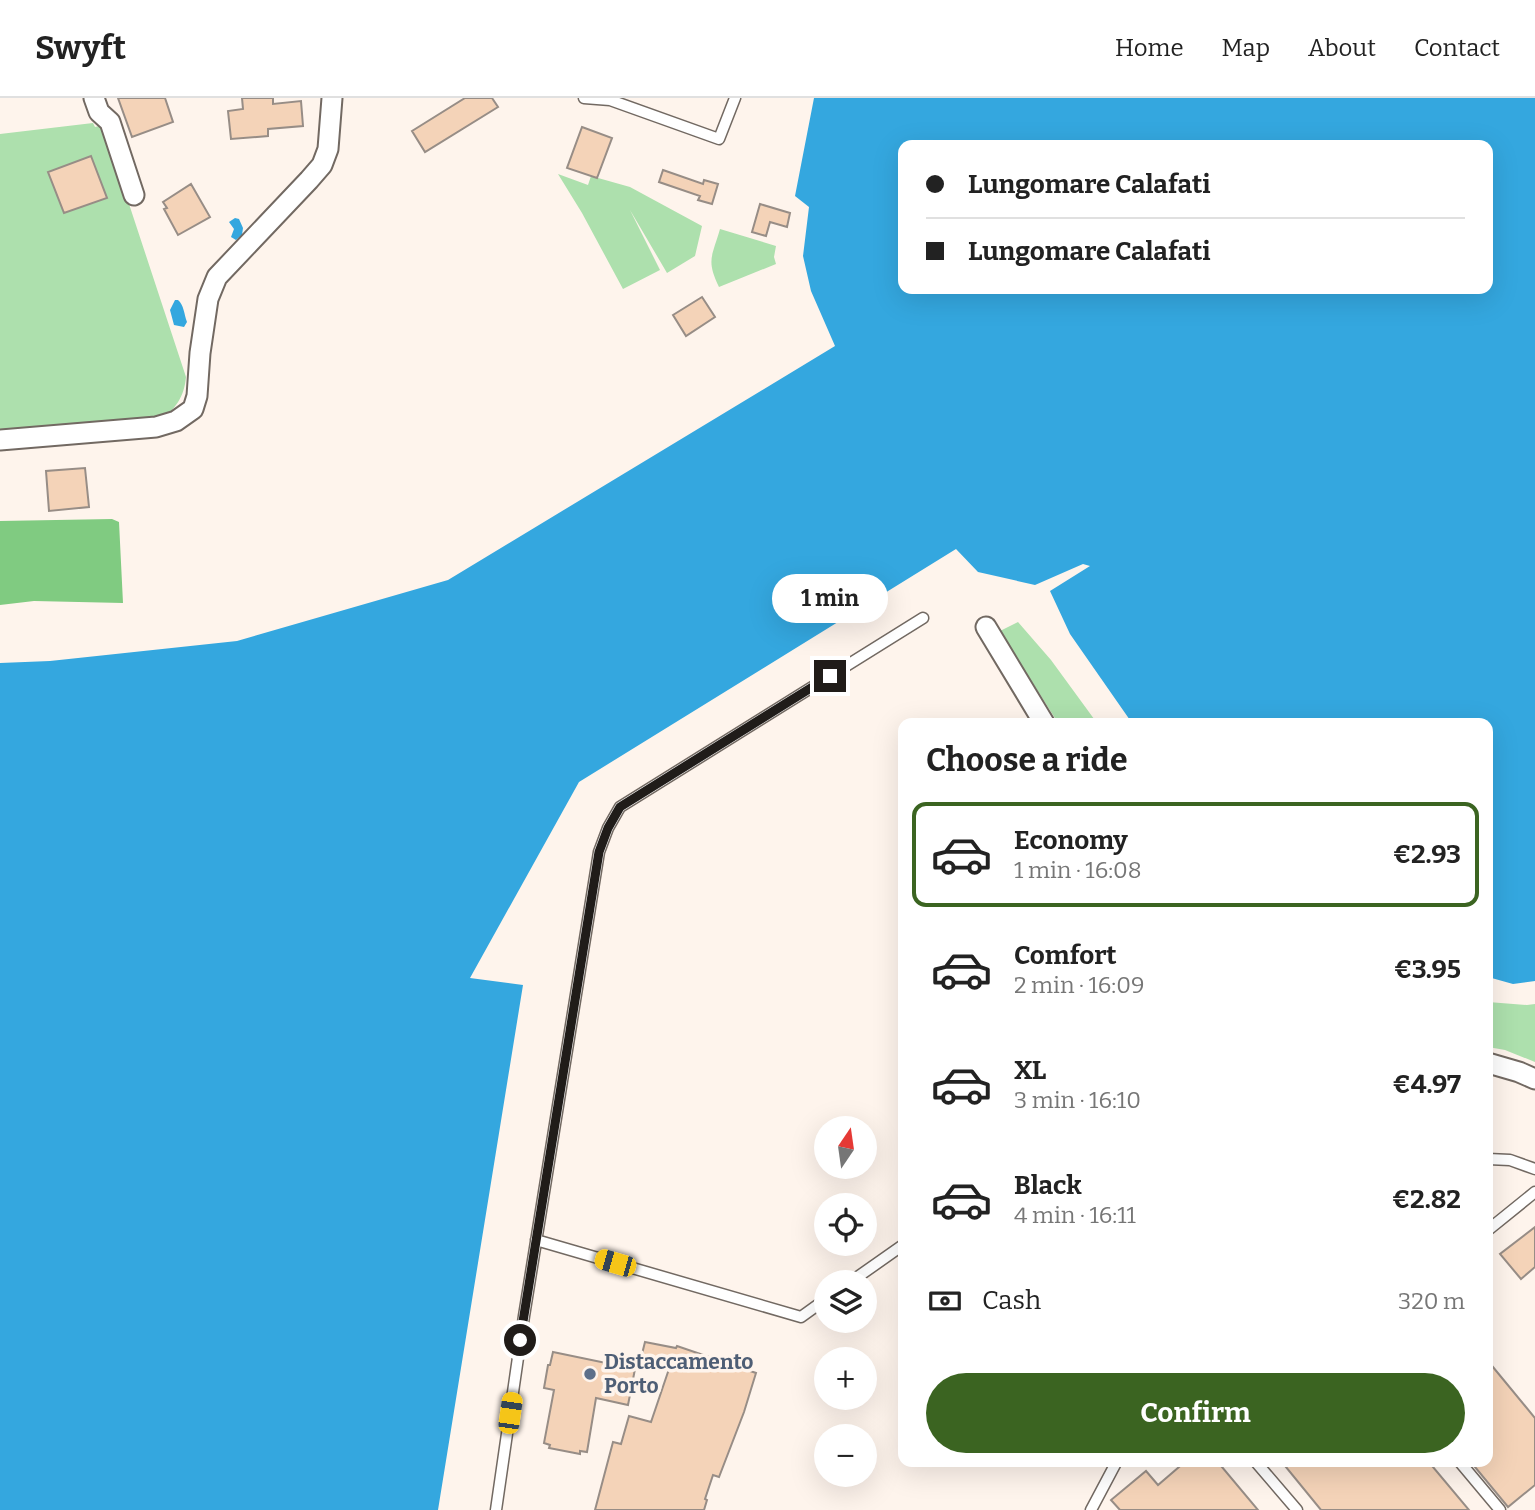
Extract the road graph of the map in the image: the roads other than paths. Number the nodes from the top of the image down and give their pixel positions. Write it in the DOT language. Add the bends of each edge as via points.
graph roads {
  1 [pos="94,98"];
  2 [pos="332,98"];
  3 [pos="584,98"];
  4 [pos="735,98"];
  5 [pos="134,195"];
  6 [pos="0,440"];
  7 [pos="923,618"];
  8 [pos="986,627"];
  9 [pos="1041,718"];
  10 [pos="1493,1064"];
  11 [pos="1535,1079"];
  12 [pos="1493,1159"];
  13 [pos="1535,1169"];
  14 [pos="1535,1192"];
  15 [pos="1493,1226"];
  16 [pos="536,1240"];
  17 [pos="898,1249"];
  18 [pos="867,1270"];
  19 [pos="814,1308"];
  20 [pos="1114,1467"];
  21 [pos="1260,1467"];
  22 [pos="1464,1467"];
  23 [pos="496,1510"];
  24 [pos="1091,1510"];
  25 [pos="1297,1510"];
  26 [pos="1500,1510"];
  1 -- 5 [label="street" via="99,112 110,122"];
  2 -- 6 [label="street" via="328,149 322,165 217,277 208,299 193,409 156,427"];
  3 -- 4 [label="lane" via="610,100 719,139"];
  7 -- 16 [label="lane" via="620,807 599,852"];
  8 -- 9 [label="street"];
  10 -- 11 [label="street"];
  12 -- 13 [label="lane"];
  14 -- 15 [label="lane"];
  16 -- 19 [label="lane" via="801,1317"];
  16 -- 23 [label="lane"];
  17 -- 18 [label="lane"];
  20 -- 24 [label="lane"];
  21 -- 25 [label="lane"];
  22 -- 26 [label="lane"];
}
